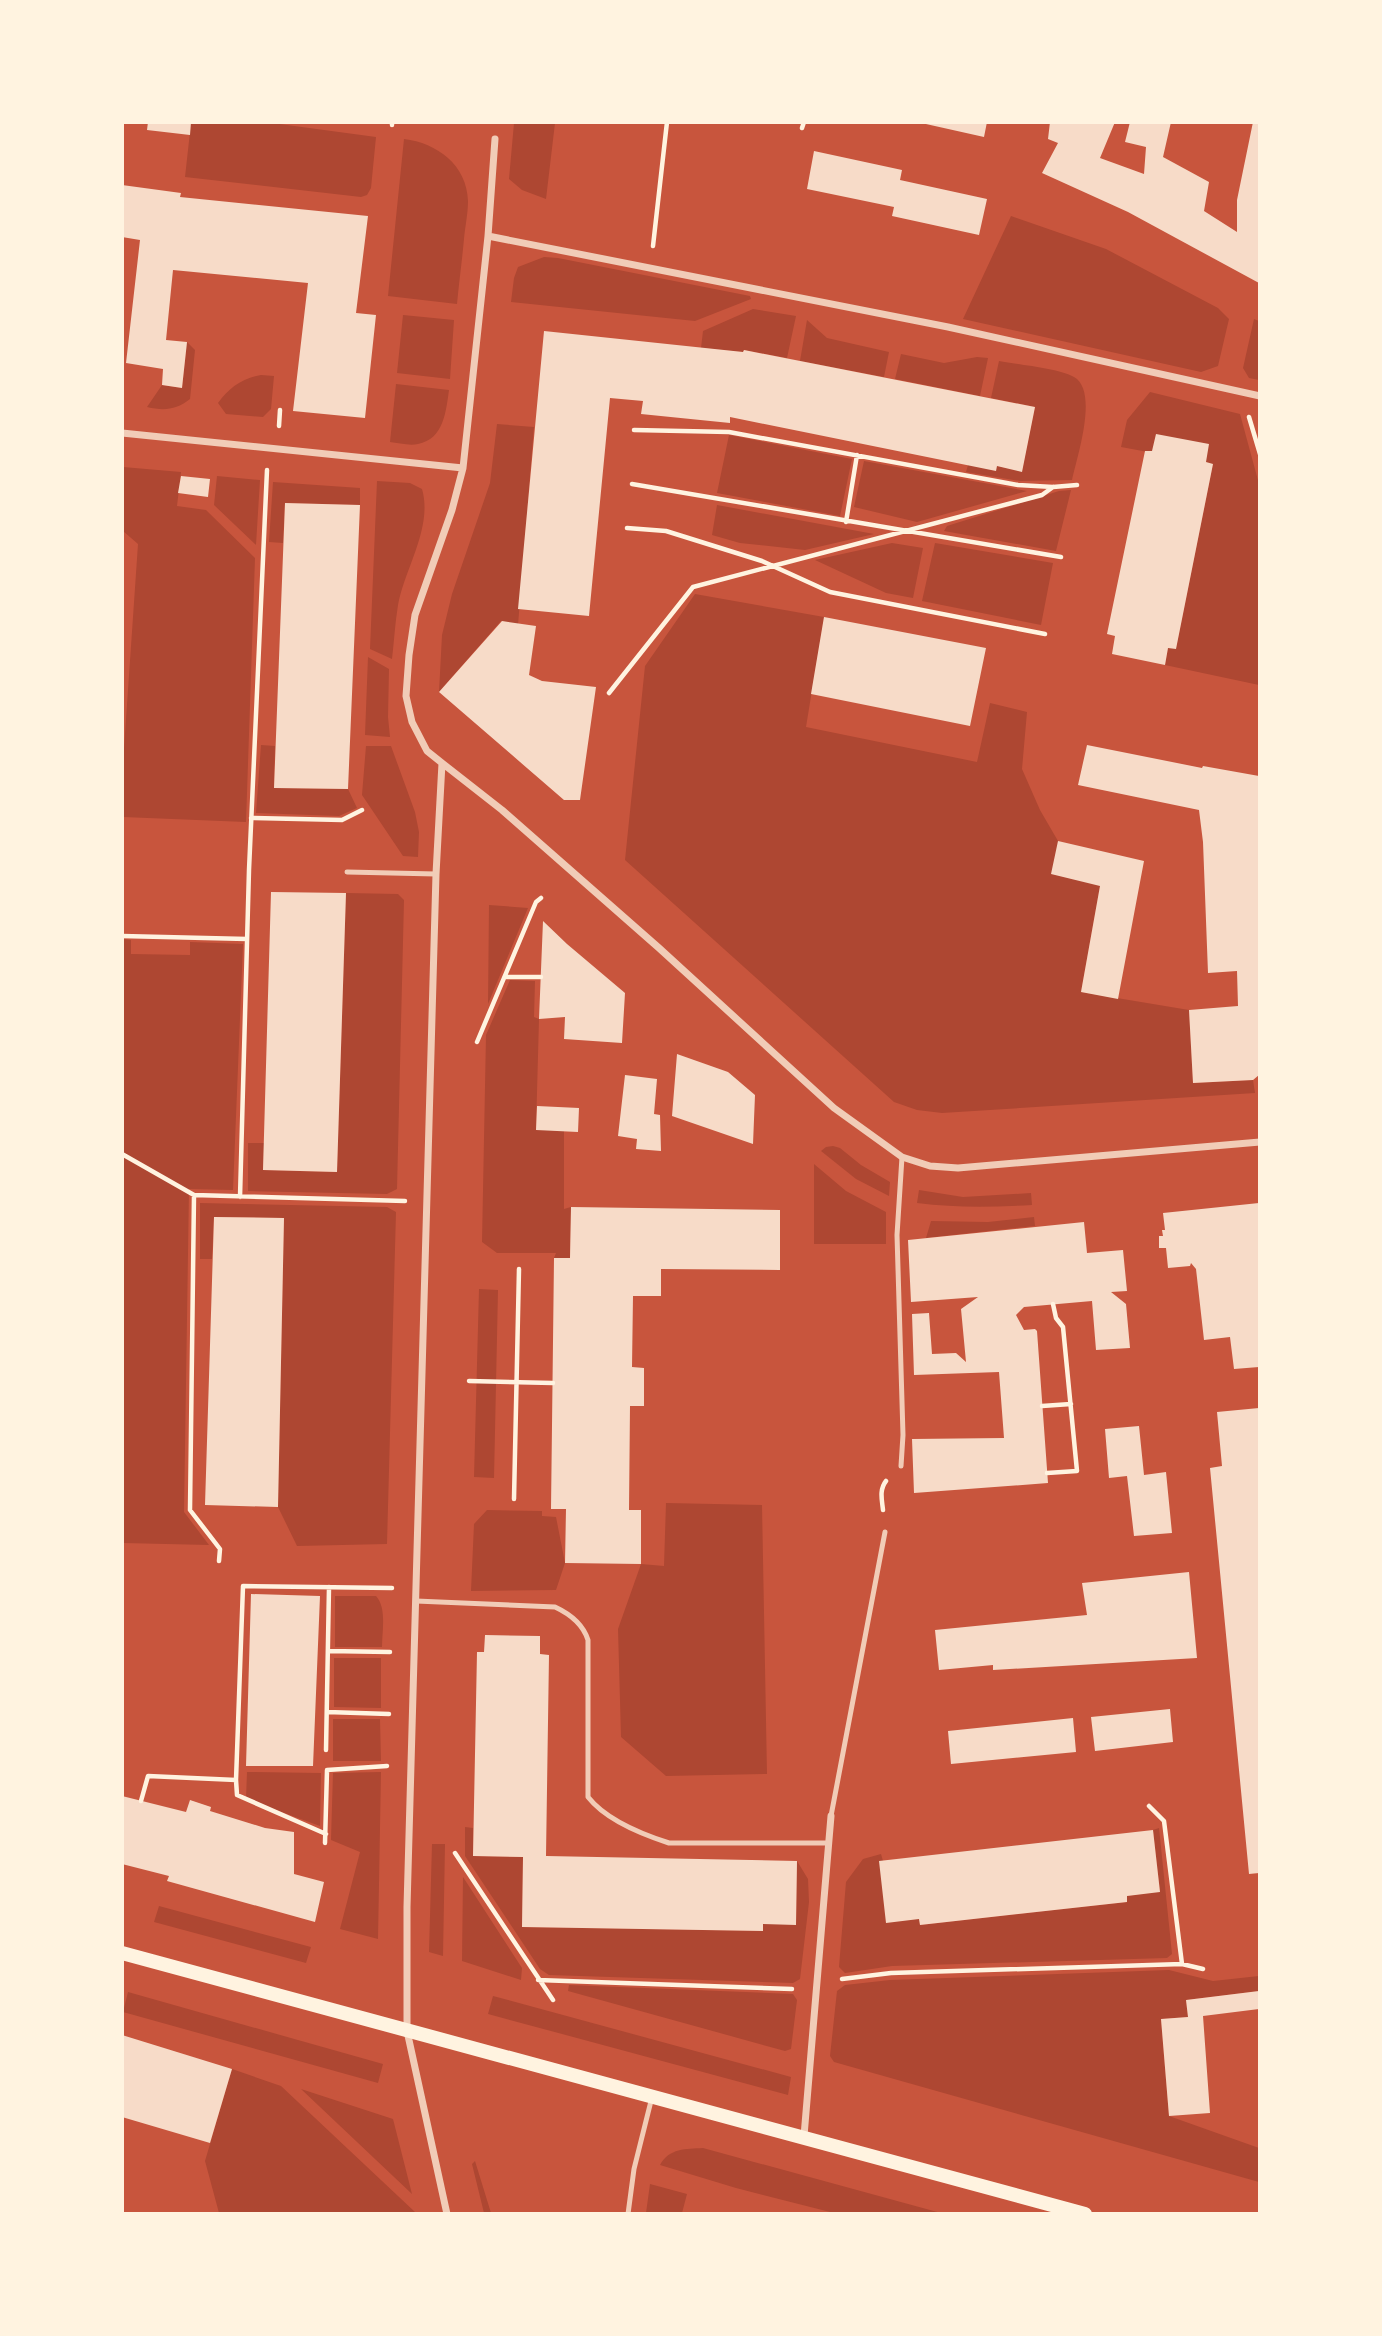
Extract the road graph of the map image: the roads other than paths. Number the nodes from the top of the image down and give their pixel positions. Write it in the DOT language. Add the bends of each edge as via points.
graph roads {
  1 [pos="495,139"];
  2 [pos="488,236"];
  3 [pos="1259,396"];
  4 [pos="122,433"];
  5 [pos="463,468"];
  6 [pos="442,763"];
  7 [pos="347,872"];
  8 [pos="436,874"];
  9 [pos="1259,1142"];
  10 [pos="902,1157"];
  11 [pos="901,1466"];
  12 [pos="886,1532"];
  13 [pos="416,1601"];
  14 [pos="831,1816"];
  15 [pos="830,1843"];
  16 [pos="122,1953"];
  17 [pos="407,2031"];
  18 [pos="652,2095"];
  19 [pos="804,2136"];
  20 [pos="447,2214"];
  21 [pos="628,2214"];
  22 [pos="1085,2214"];
  1 -- 2 [label="street"];
  2 -- 3 [label="street" via="948,327"];
  2 -- 5 [label="street"];
  4 -- 5 [label="street"];
  5 -- 6 [label="street" via="415,615 406,696 412,722 427,751"];
  6 -- 8 [label="street"];
  6 -- 10 [label="street" via="618,911 834,1108"];
  7 -- 8 [label="lane"];
  8 -- 13 [label="street"];
  9 -- 10 [label="street" via="958,1168"];
  10 -- 11 [label="lane" via="897,1235"];
  12 -- 14 [label="lane"];
  13 -- 15 [label="lane" via="555,1607 585,1630 588,1797 598,1809 669,1843"];
  13 -- 17 [label="street"];
  14 -- 15 [label="street"];
  15 -- 19 [label="street"];
  16 -- 17 [label="main road"];
  17 -- 18 [label="main road"];
  17 -- 20 [label="street"];
  18 -- 19 [label="main road"];
  18 -- 21 [label="lane"];
  19 -- 22 [label="main road"];
}
